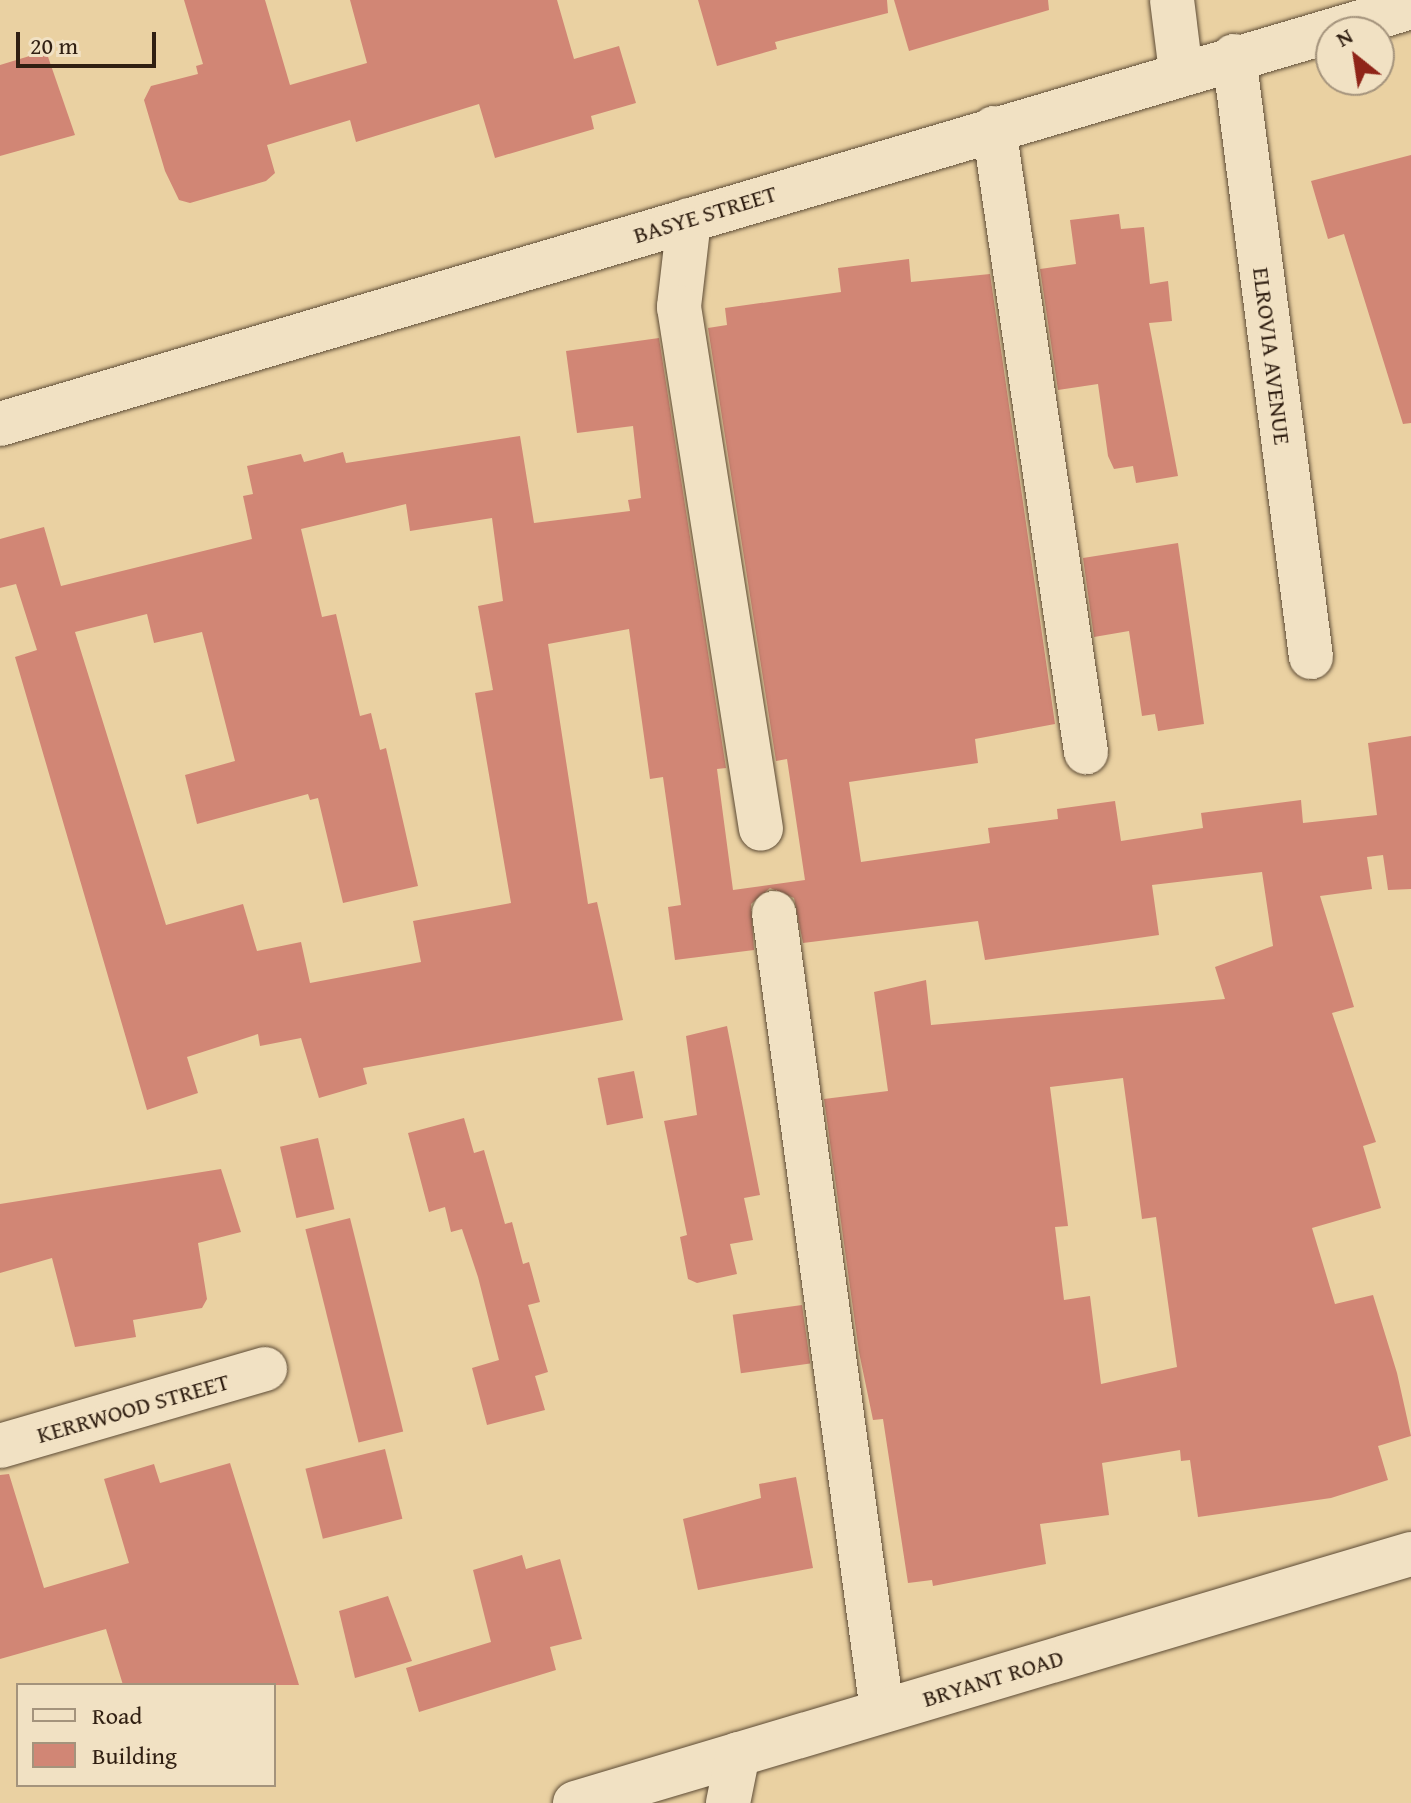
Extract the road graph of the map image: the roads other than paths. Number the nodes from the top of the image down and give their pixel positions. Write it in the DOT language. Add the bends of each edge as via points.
graph roads {
  1 [pos="1172,0"];
  2 [pos="1411,7"];
  3 [pos="1234,56"];
  4 [pos="1181,72"];
  5 [pos="994,128"];
  6 [pos="689,220"];
  7 [pos="0,424"];
  8 [pos="1311,657"];
  9 [pos="1086,752"];
  10 [pos="761,829"];
  11 [pos="774,913"];
  12 [pos="265,1369"];
  13 [pos="0,1446"];
  14 [pos="1411,1554"];
  15 [pos="882,1711"];
  16 [pos="738,1754"];
  17 [pos="575,1803"];
  18 [pos="728,1803"];
  1 -- 4 [label="street"];
  2 -- 3 [label="street, BASYE STREET"];
  3 -- 4 [label="street, BASYE STREET"];
  3 -- 8 [label="street, ELROVIA AVENUE"];
  4 -- 5 [label="street, BASYE STREET"];
  5 -- 6 [label="street, BASYE STREET"];
  5 -- 9 [label="street"];
  6 -- 7 [label="street, BASYE STREET"];
  6 -- 10 [label="street" via="679,307"];
  11 -- 15 [label="street"];
  12 -- 13 [label="street, KERRWOOD STREET"];
  14 -- 15 [label="street, BRYANT ROAD"];
  15 -- 16 [label="street, BRYANT ROAD"];
  16 -- 17 [label="street, BRYANT ROAD"];
  16 -- 18 [label="street"];
}
